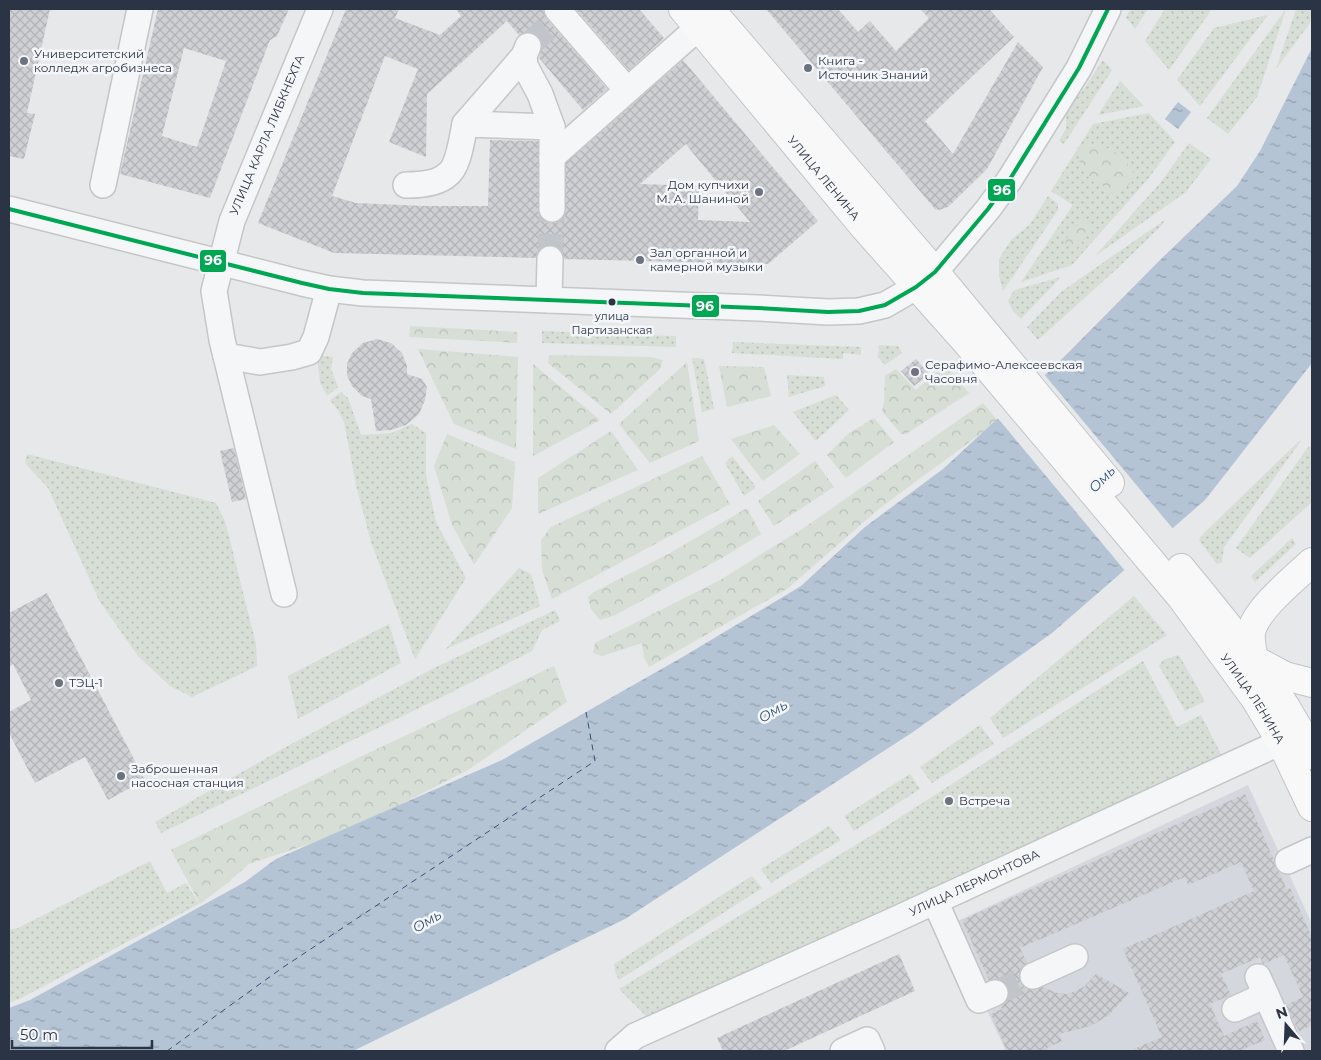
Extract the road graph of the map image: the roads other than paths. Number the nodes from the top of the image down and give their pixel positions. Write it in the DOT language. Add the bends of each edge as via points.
graph roads {
  1 [pos="140,9"];
  2 [pos="320,9"];
  3 [pos="1108,9"];
  4 [pos="558,15"];
  5 [pos="697,15"];
  6 [pos="627,90"];
  7 [pos="465,124"];
  8 [pos="552,127"];
  9 [pos="552,157"];
  10 [pos="103,185"];
  11 [pos="406,185"];
  12 [pos="9,209"];
  13 [pos="552,209"];
  14 [pos="550,259"];
  15 [pos="220,264"];
  16 [pos="926,280"];
  17 [pos="329,289"];
  18 [pos="549,300"];
  19 [pos="226,356"];
  20 [pos="1312,562"];
  21 [pos="1188,592"];
  22 [pos="284,594"];
  23 [pos="1269,603"];
  24 [pos="1214,607"];
  25 [pos="1254,659"];
  26 [pos="1312,683"];
  27 [pos="1302,739"];
  28 [pos="1312,807"];
  29 [pos="1312,850"];
  30 [pos="1288,861"];
  31 [pos="935,901"];
  32 [pos="1075,958"];
  33 [pos="1033,976"];
  34 [pos="995,993"];
  35 [pos="1235,1009"];
  36 [pos="626,1043"];
  37 [pos="843,1051"];
  38 [pos="872,1051"];
  39 [pos="1291,1051"];
  1 -- 10 [label="street"];
  2 -- 15 [label="street, УЛИЦА КАРЛА ЛИБКНЕХТА" via="232,221"];
  3 -- 16 [label="street" via="1078,68 1010,179"];
  4 -- 6 [label="street"];
  5 -- 6 [label="street"];
  5 -- 16 [label="main road, УЛИЦА ЛЕНИНА"];
  6 -- 9 [label="street"];
  7 -- 8 [label="street"];
  7 -- 8 [label="street" via="526,51 525,66"];
  7 -- 11 [label="street" via="459,155 448,175 424,185"];
  8 -- 9 [label="street"];
  9 -- 13 [label="street"];
  12 -- 15 [label="street"];
  14 -- 18 [label="street"];
  15 -- 17 [label="street"];
  15 -- 19 [label="street, УЛИЦА КАРЛА ЛИБКНЕХТА" via="214,291"];
  16 -- 18 [label="street" via="885,305 859,311"];
  16 -- 21 [label="main road, УЛИЦА ЛЕНИНА"];
  17 -- 18 [label="street"];
  17 -- 19 [label="street" via="309,352 260,362"];
  19 -- 22 [label="street, УЛИЦА КАРЛА ЛИБКНЕХТА"];
  20 -- 23 [label="main road"];
  21 -- 24 [label="main road, УЛИЦА ЛЕНИНА"];
  21 -- 27 [label="main road, УЛИЦА ЛЕНИНА" via="1239,674"];
  23 -- 24 [label="main road" via="1254,611 1238,614"];
  23 -- 25 [label="main road" via="1251,633"];
  24 -- 25 [label="main road, УЛИЦА ЛЕНИНА"];
  25 -- 26 [label="main road" via="1285,676"];
  25 -- 27 [label="main road, УЛИЦА ЛЕНИНА" via="1285,704"];
  27 -- 28 [label="main road, УЛИЦА ЛЕНИНА"];
  27 -- 31 [label="street, УЛИЦА ЛЕРМОНТОВА"];
  29 -- 30 [label="street"];
  31 -- 34 [label="street" via="979,1000"];
  31 -- 36 [label="street, УЛИЦА ЛЕРМОНТОВА"];
  32 -- 33 [label="street"];
  35 -- 39 [label="street" via="1262,986"];
  37 -- 38 [label="street" via="867,1040"];
}
